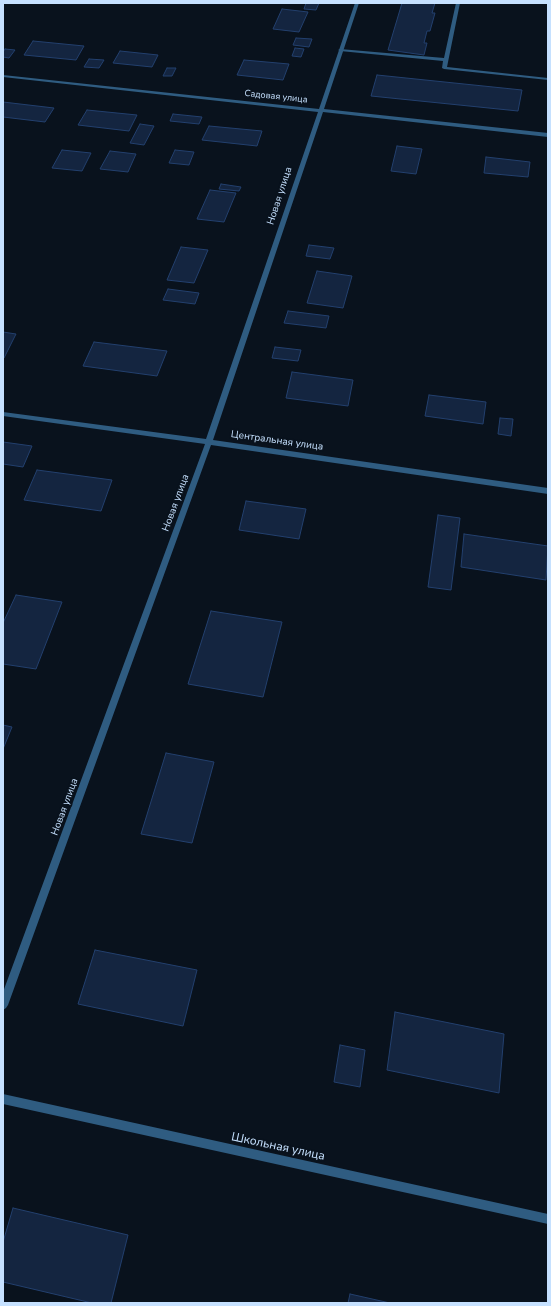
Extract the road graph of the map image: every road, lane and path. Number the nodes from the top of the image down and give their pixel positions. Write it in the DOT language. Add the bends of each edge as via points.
graph roads {
  1 [pos="357,3"];
  2 [pos="458,3"];
  3 [pos="340,50"];
  4 [pos="446,60"];
  5 [pos="3,76"];
  6 [pos="548,79"];
  7 [pos="320,109"];
  8 [pos="548,135"];
  9 [pos="3,414"];
  10 [pos="209,442"];
  11 [pos="548,491"];
  12 [pos="3,1006"];
  13 [pos="3,1099"];
  14 [pos="548,1219"];
  1 -- 3 [label="street, Новая улица"];
  2 -- 4 [label="street"];
  3 -- 4 [label="street"];
  3 -- 7 [label="street, Новая улица"];
  4 -- 6 [label="street" via="444,68"];
  5 -- 7 [label="street, Садовая улица"];
  7 -- 8 [label="street, Садовая улица"];
  7 -- 10 [label="street, Новая улица"];
  9 -- 10 [label="street, Центральная улица"];
  10 -- 11 [label="street, Центральная улица"];
  10 -- 12 [label="street, Новая улица"];
  13 -- 14 [label="street, Школьная улица"];
}
